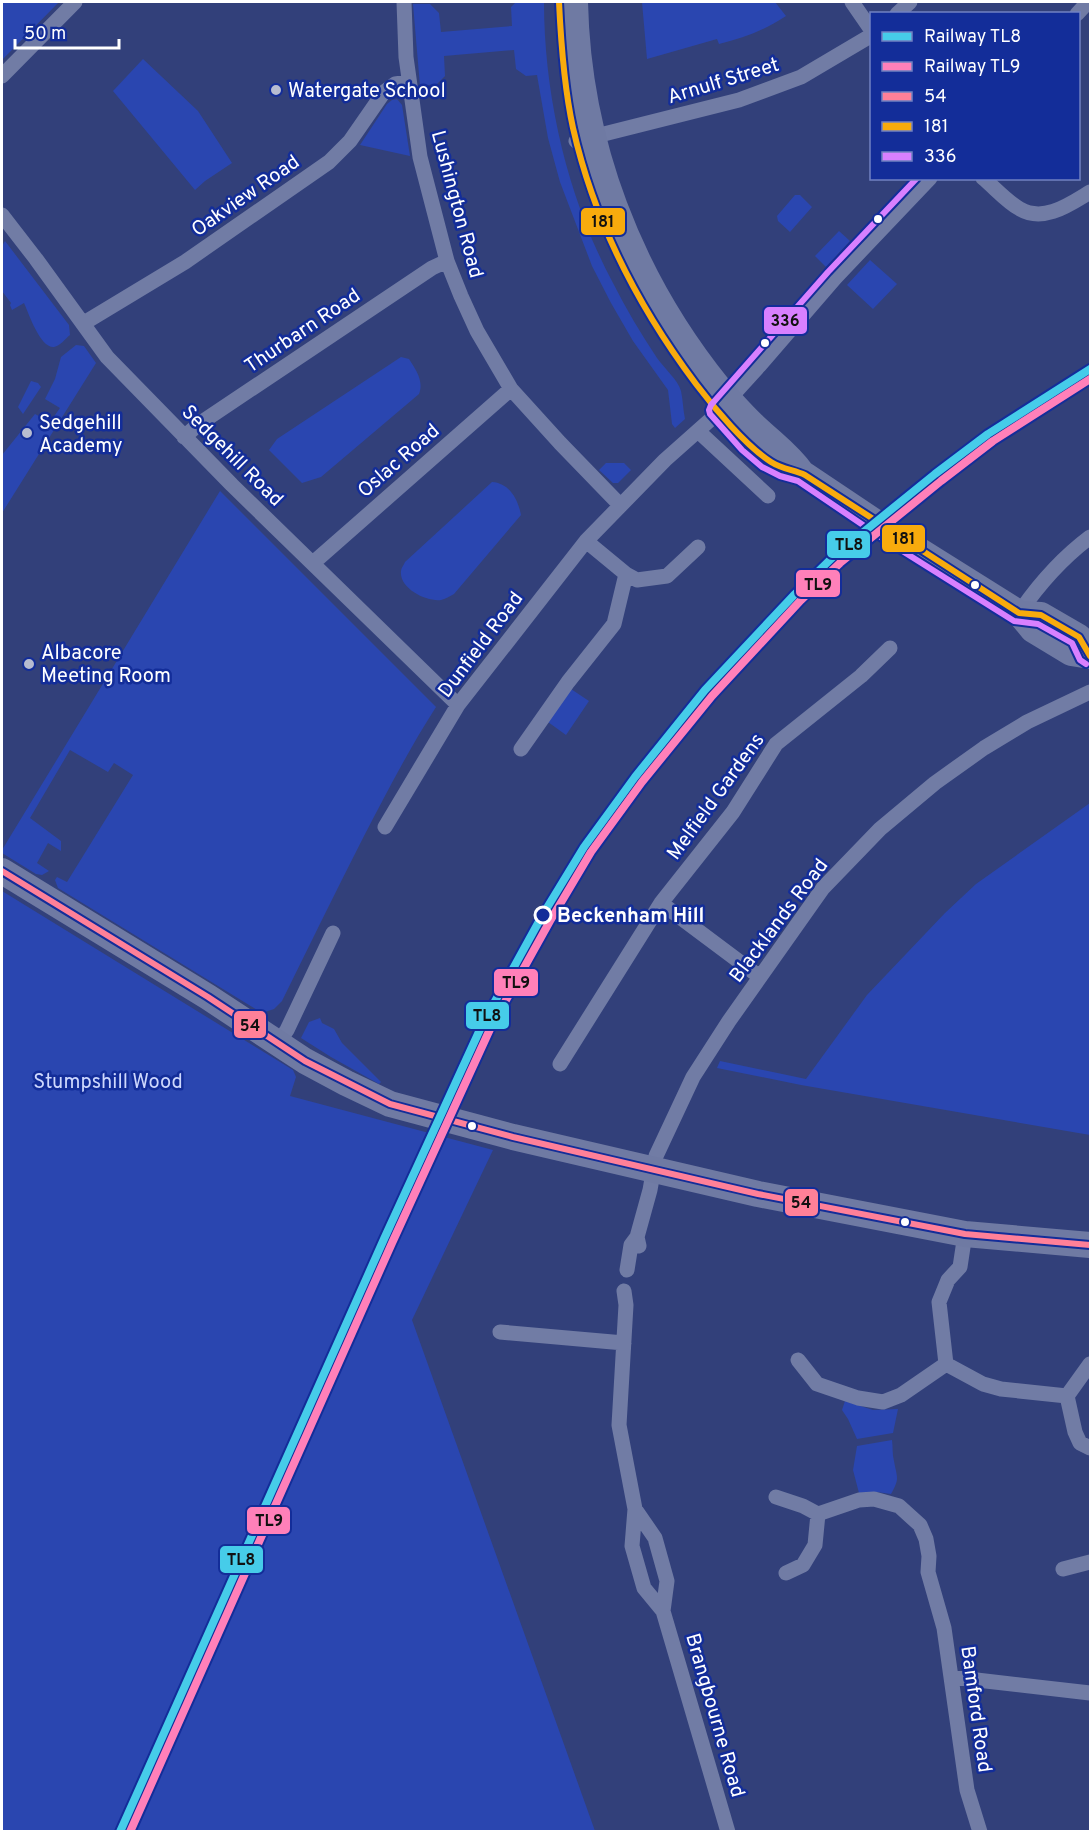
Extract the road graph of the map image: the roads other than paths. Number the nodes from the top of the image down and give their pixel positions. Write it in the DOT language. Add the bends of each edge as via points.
graph roads {
  1 [pos="75,2"];
  2 [pos="404,2"];
  3 [pos="559,2"];
  4 [pos="575,2"];
  5 [pos="852,2"];
  6 [pos="870,30"];
  7 [pos="870,34"];
  8 [pos="2,76"];
  9 [pos="409,82"];
  10 [pos="585,139"];
  11 [pos="928,180"];
  12 [pos="985,180"];
  13 [pos="1090,192"];
  14 [pos="2,215"];
  15 [pos="447,261"];
  16 [pos="84,323"];
  17 [pos="512,389"];
  18 [pos="723,405"];
  19 [pos="698,431"];
  20 [pos="184,437"];
  21 [pos="768,496"];
  22 [pos="620,505"];
  23 [pos="1090,537"];
  24 [pos="586,541"];
  25 [pos="698,547"];
  26 [pos="313,563"];
  27 [pos="626,574"];
  28 [pos="1019,613"];
  29 [pos="890,648"];
  30 [pos="1089,656"];
  31 [pos="1090,692"];
  32 [pos="458,705"];
  33 [pos="520,749"];
  34 [pos="385,827"];
  35 [pos="2,871"];
  36 [pos="661,903"];
  37 [pos="333,933"];
  38 [pos="760,977"];
  39 [pos="278,1043"];
  40 [pos="560,1064"];
  41 [pos="654,1170"];
  42 [pos="965,1234"];
  43 [pos="1090,1245"];
  44 [pos="627,1270"];
  45 [pos="628,1296"];
  46 [pos="500,1332"];
  47 [pos="624,1343"];
  48 [pos="798,1360"];
  49 [pos="946,1364"];
  50 [pos="1090,1364"];
  51 [pos="1067,1396"];
  52 [pos="1090,1448"];
  53 [pos="776,1497"];
  54 [pos="635,1509"];
  55 [pos="818,1514"];
  56 [pos="1090,1562"];
  57 [pos="1063,1569"];
  58 [pos="786,1573"];
  59 [pos="663,1611"];
  60 [pos="951,1677"];
  61 [pos="1090,1693"];
  62 [pos="728,1832"];
  63 [pos="980,1832"];
  1 -- 8 [label="street"];
  2 -- 9 [label="street, Lushington Road"];
  3 -- 10 [label="main road" via="566,77"];
  4 -- 10 [label="main road"];
  5 -- 6 [label="street"];
  7 -- 10 [label="street, Arnulf Street" via="801,77 766,91"];
  9 -- 15 [label="street, Lushington Road" via="420,157"];
  9 -- 16 [label="street, Oakview Road" via="395,84 384,92 350,141 329,162 185,262"];
  10 -- 18 [label="main road" via="643,273"];
  11 -- 18 [label="street, Dunfield Road" via="862,248"];
  12 -- 13 [label="street" via="1020,209 1035,214 1054,212"];
  14 -- 16 [label="street, Sedgehill Road"];
  15 -- 17 [label="street, Lushington Road" via="477,332"];
  15 -- 20 [label="street, Thurbarn Road"];
  16 -- 20 [label="street, Sedgehill Road" via="107,357"];
  17 -- 22 [label="street, Lushington Road"];
  17 -- 26 [label="street, Oslac Road"];
  18 -- 19 [label="street, Dunfield Road"];
  18 -- 28 [label="main road" via="761,432 802,473"];
  19 -- 21 [label="street"];
  19 -- 22 [label="street, Dunfield Road"];
  20 -- 26 [label="street, Sedgehill Road"];
  22 -- 24 [label="street, Dunfield Road"];
  23 -- 28 [label="street" via="1059,564"];
  24 -- 27 [label="street"];
  24 -- 32 [label="street, Dunfield Road"];
  25 -- 27 [label="street" via="667,576 637,580"];
  26 -- 32 [label="street, Sedgehill Road"];
  27 -- 33 [label="street" via="614,624"];
  28 -- 30 [label="main road" via="1033,630 1071,653"];
  29 -- 36 [label="street, Melfield Gardens" via="776,744 733,812"];
  31 -- 38 [label="street, Blacklands Road" via="984,748 880,829 823,888"];
  32 -- 34 [label="street, Dunfield Road"];
  35 -- 39 [label="main road"];
  36 -- 38 [label="street"];
  36 -- 40 [label="street, Melfield Gardens"];
  37 -- 39 [label="street"];
  38 -- 41 [label="street, Blacklands Road" via="693,1077 656,1156"];
  39 -- 41 [label="main road" via="390,1104"];
  41 -- 42 [label="main road"];
  41 -- 44 [label="street" via="638,1242 631,1245"];
  42 -- 43 [label="main road"];
  42 -- 49 [label="street" via="960,1267 948,1280 939,1302"];
  45 -- 47 [label="street, Brangbourne Road"];
  46 -- 47 [label="street"];
  47 -- 54 [label="street, Brangbourne Road" via="619,1425"];
  48 -- 49 [label="street" via="817,1384 883,1402 901,1395"];
  49 -- 51 [label="street" via="1001,1389"];
  50 -- 51 [label="street"];
  51 -- 52 [label="street" via="1075,1432 1080,1443"];
  53 -- 55 [label="street"];
  54 -- 59 [label="street, Brangbourne Road" via="655,1538 667,1581"];
  54 -- 59 [label="street, Brangbourne Road" via="632,1546 644,1588"];
  55 -- 58 [label="street" via="815,1545 803,1565"];
  55 -- 60 [label="street, Bamford Road" via="874,1499 899,1506 920,1524"];
  56 -- 57 [label="street"];
  59 -- 62 [label="street, Brangbourne Road"];
  60 -- 61 [label="street"];
  60 -- 63 [label="street, Bamford Road" via="967,1790"];
}
